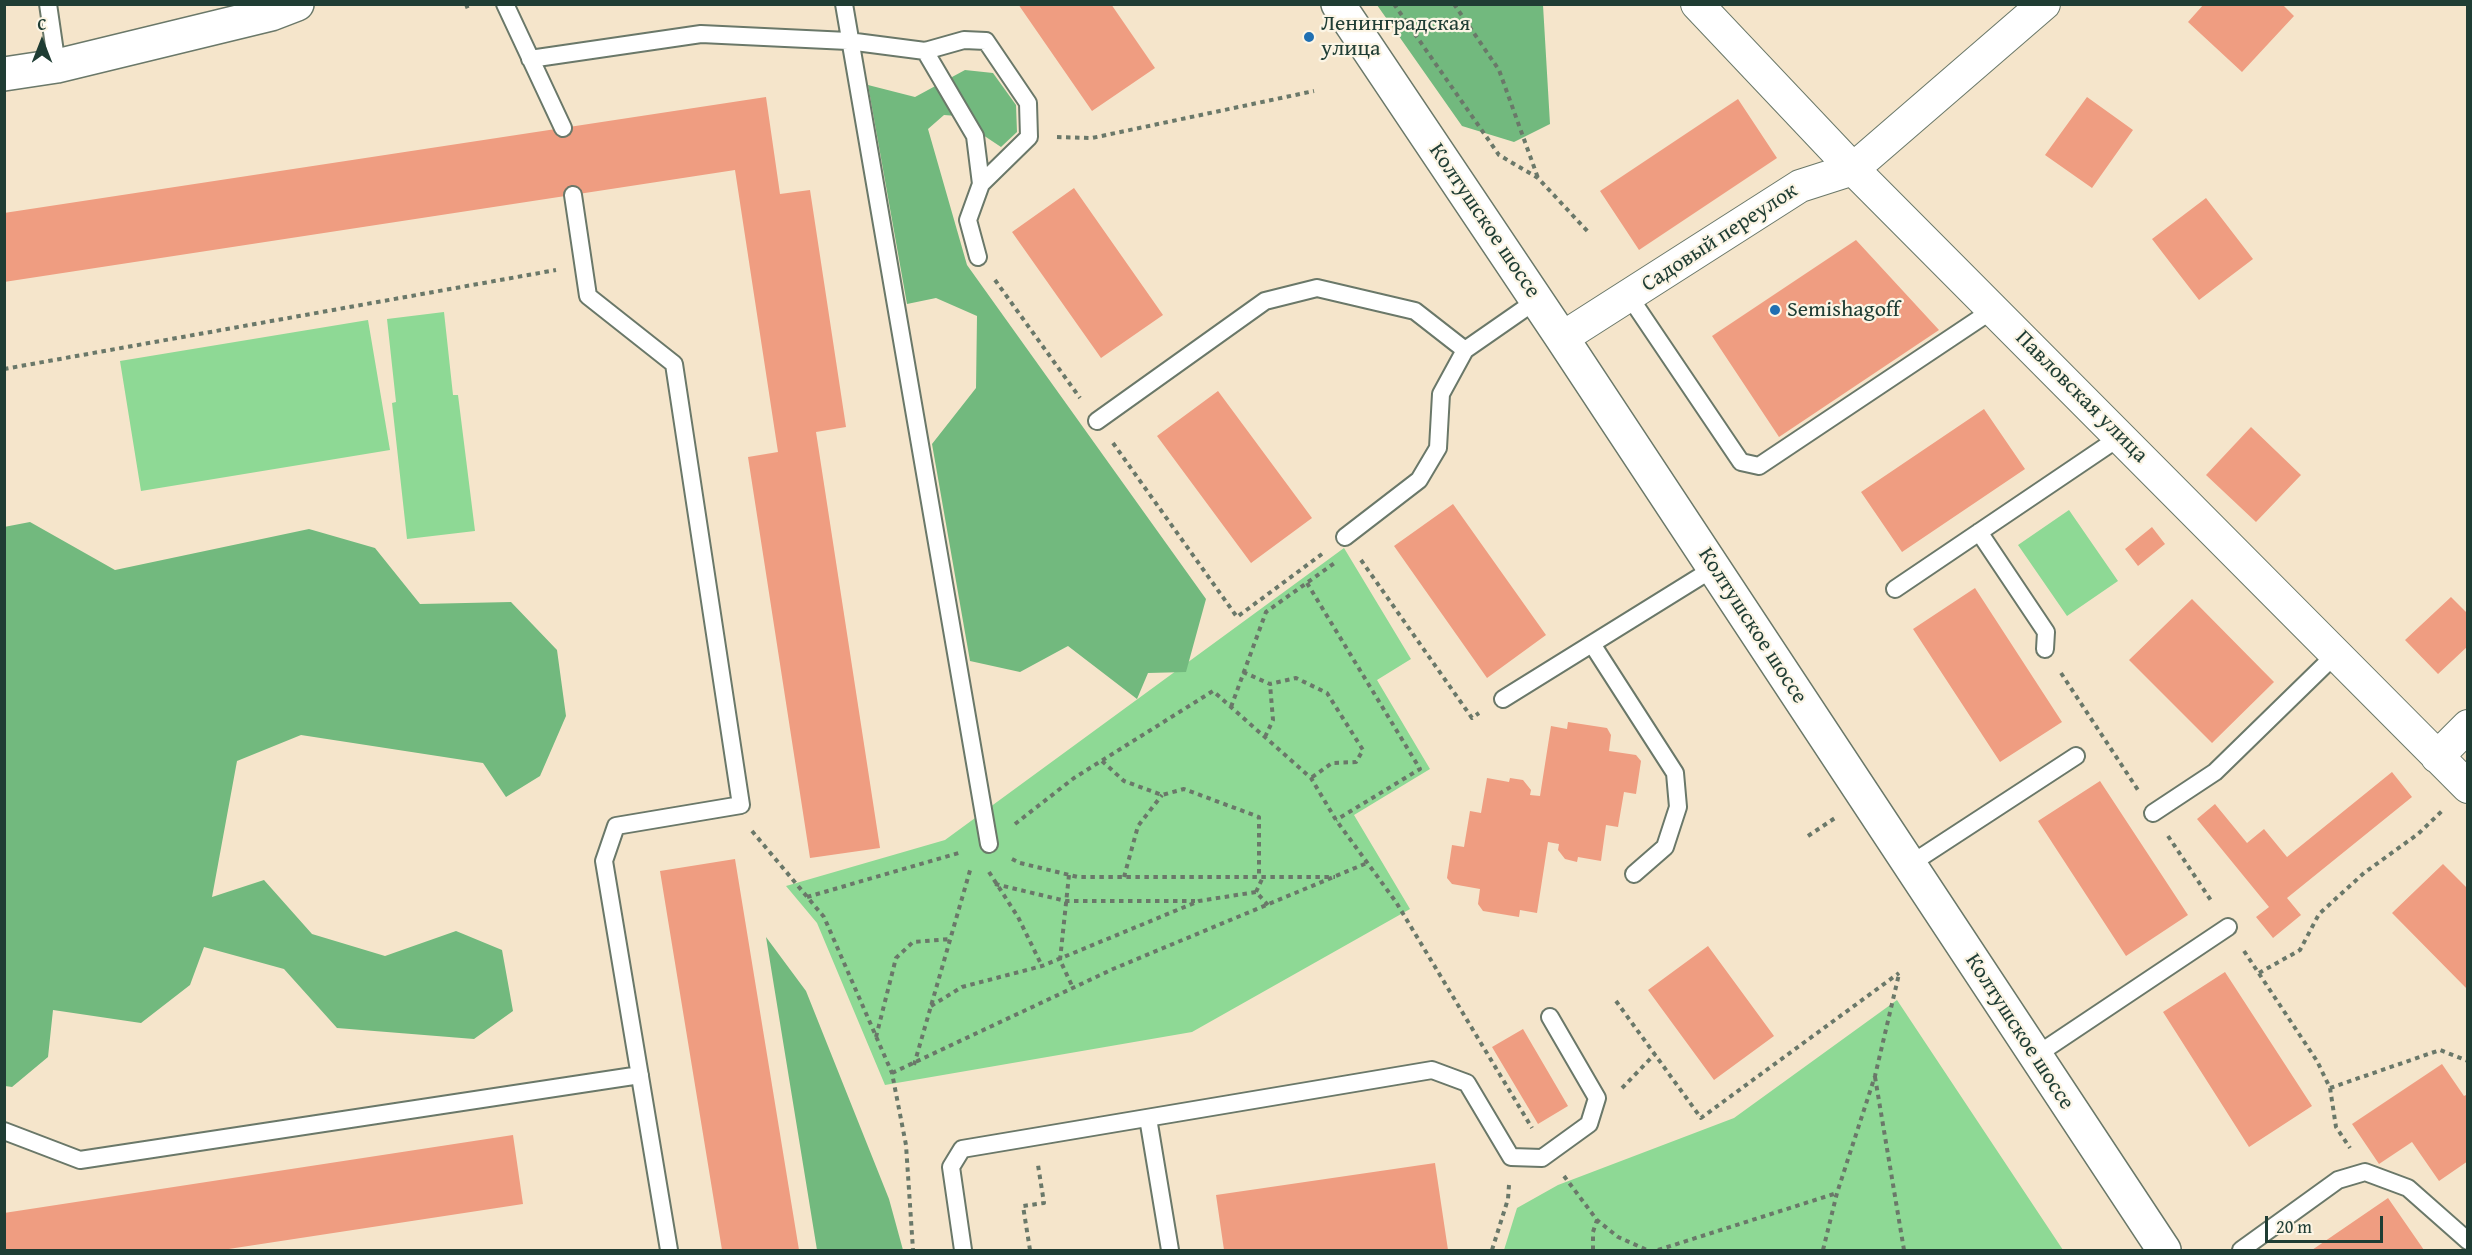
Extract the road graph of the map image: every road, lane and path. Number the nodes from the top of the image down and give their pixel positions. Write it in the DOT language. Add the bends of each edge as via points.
graph roads {
  1 [pos="48,4"];
  2 [pos="297,4"];
  3 [pos="466,4"];
  4 [pos="505,4"];
  5 [pos="844,4"];
  6 [pos="1338,4"];
  7 [pos="1394,4"];
  8 [pos="1454,4"];
  9 [pos="1697,4"];
  10 [pos="2044,4"];
  11 [pos="469,12"];
  12 [pos="848,41"];
  13 [pos="925,51"];
  14 [pos="530,58"];
  15 [pos="57,66"];
  16 [pos="4,74"];
  17 [pos="1314,92"];
  18 [pos="563,128"];
  19 [pos="1029,137"];
  20 [pos="1853,169"];
  21 [pos="1538,178"];
  22 [pos="981,184"];
  23 [pos="573,195"];
  24 [pos="1590,234"];
  25 [pos="978,257"];
  26 [pos="584,265"];
  27 [pos="1629,296"];
  28 [pos="1537,300"];
  29 [pos="1994,309"];
  30 [pos="1562,338"];
  31 [pos="1465,350"];
  32 [pos="4,369"];
  33 [pos="1097,422"];
  34 [pos="2120,437"];
  35 [pos="1980,532"];
  36 [pos="1350,544"];
  37 [pos="1713,568"];
  38 [pos="1307,583"];
  39 [pos="1895,589"];
  40 [pos="1592,644"];
  41 [pos="2045,649"];
  42 [pos="2336,655"];
  43 [pos="1243,672"];
  44 [pos="1270,684"];
  45 [pos="1503,699"];
  46 [pos="1231,707"];
  47 [pos="2468,726"];
  48 [pos="1265,737"];
  49 [pos="2076,756"];
  50 [pos="2437,757"];
  51 [pos="1102,761"];
  52 [pos="1311,778"];
  53 [pos="2467,787"];
  54 [pos="1162,795"];
  55 [pos="741,805"];
  56 [pos="2153,813"];
  57 [pos="1840,815"];
  58 [pos="1336,820"];
  59 [pos="1808,836"];
  60 [pos="985,850"];
  61 [pos="1367,863"];
  62 [pos="1909,865"];
  63 [pos="1069,874"];
  64 [pos="1634,874"];
  65 [pos="1124,877"];
  66 [pos="1261,877"];
  67 [pos="1335,877"];
  68 [pos="995,884"];
  69 [pos="1256,892"];
  70 [pos="807,897"];
  71 [pos="1066,901"];
  72 [pos="1199,901"];
  73 [pos="1268,905"];
  74 [pos="2228,927"];
  75 [pos="950,939"];
  76 [pos="1060,960"];
  77 [pos="1042,966"];
  78 [pos="2259,973"];
  79 [pos="1073,988"];
  80 [pos="1616,1001"];
  81 [pos="931,1006"];
  82 [pos="1550,1017"];
  83 [pos="876,1037"];
  84 [pos="2035,1056"];
  85 [pos="2317,1061"];
  86 [pos="2468,1061"];
  87 [pos="914,1065"];
  88 [pos="892,1073"];
  89 [pos="640,1076"];
  90 [pos="1875,1076"];
  91 [pos="2330,1088"];
  92 [pos="1148,1118"];
  93 [pos="4,1131"];
  94 [pos="1034,1137"];
  95 [pos="1548,1154"];
  96 [pos="1512,1157"];
  97 [pos="2365,1172"];
  98 [pos="1837,1193"];
  99 [pos="1596,1220"];
  100 [pos="2468,1242"];
  101 [pos="669,1251"];
  102 [pos="913,1251"];
  103 [pos="963,1251"];
  104 [pos="1030,1251"];
  105 [pos="1170,1251"];
  106 [pos="1492,1251"];
  107 [pos="1593,1251"];
  108 [pos="1647,1251"];
  109 [pos="1658,1251"];
  110 [pos="1823,1251"];
  111 [pos="1904,1251"];
  112 [pos="2164,1251"];
  113 [pos="2241,1251"];
  1 -- 15 [label="lane"];
  2 -- 15 [label="main road" via="271,14"];
  3 -- 11 [label="path"];
  4 -- 14 [label="lane"];
  5 -- 12 [label="lane"];
  6 -- 28 [label="main road, Колтушское шоссе"];
  7 -- 21 [label="path" via="1499,155"];
  8 -- 21 [label="path" via="1499,70"];
  9 -- 20 [label="street, Павловская улица"];
  10 -- 20 [label="street, Садовый переулок"];
  12 -- 13 [label="lane"];
  12 -- 14 [label="lane" via="701,34"];
  12 -- 60 [label="lane"];
  13 -- 19 [label="lane" via="964,40 986,41 1028,103"];
  13 -- 22 [label="lane" via="975,136"];
  14 -- 18 [label="lane"];
  15 -- 16 [label="main road"];
  17 -- 19 [label="path" via="1092,138"];
  19 -- 22 [label="lane"];
  20 -- 27 [label="street, Садовый переулок" via="1800,186"];
  20 -- 29 [label="street, Павловская улица"];
  21 -- 24 [label="path"];
  22 -- 25 [label="lane" via="968,220"];
  23 -- 26 [label="lane"];
  25 -- 33 [label="path"];
  26 -- 32 [label="path"];
  26 -- 55 [label="lane" via="588,296 674,364"];
  27 -- 29 [label="lane" via="1741,462 1759,466"];
  27 -- 30 [label="street, Садовый переулок"];
  28 -- 30 [label="main road, Колтушское шоссе"];
  28 -- 31 [label="lane"];
  29 -- 34 [label="street, Павловская улица"];
  30 -- 37 [label="main road, Колтушское шоссе"];
  31 -- 33 [label="lane" via="1415,311 1317,288 1265,301"];
  31 -- 36 [label="lane" via="1441,394 1438,448 1419,480"];
  33 -- 36 [label="path" via="1237,617"];
  34 -- 35 [label="lane"];
  34 -- 42 [label="street, Павловская улица"];
  35 -- 39 [label="lane"];
  35 -- 41 [label="lane" via="2046,632"];
  36 -- 38 [label="path"];
  36 -- 45 [label="path" via="1472,718"];
  37 -- 40 [label="lane"];
  37 -- 62 [label="main road, Колтушское шоссе"];
  38 -- 43 [label="path" via="1266,612"];
  38 -- 58 [label="path" via="1420,768"];
  40 -- 45 [label="lane"];
  40 -- 64 [label="lane" via="1675,773 1678,807 1665,847"];
  42 -- 50 [label="street, Павловская улица"];
  42 -- 56 [label="lane" via="2216,772"];
  43 -- 44 [label="path"];
  43 -- 46 [label="path"];
  44 -- 48 [label="path" via="1273,720"];
  44 -- 52 [label="path" via="1296,678 1327,693 1363,750 1356,762 1332,763"];
  46 -- 48 [label="path"];
  46 -- 51 [label="path" via="1213,691"];
  47 -- 50 [label="street"];
  48 -- 52 [label="path"];
  49 -- 62 [label="lane"];
  50 -- 53 [label="street, Павловская улица"];
  51 -- 54 [label="path" via="1124,781"];
  51 -- 60 [label="path" via="1074,778"];
  52 -- 58 [label="path"];
  53 -- 78 [label="path" via="2418,834 2364,873 2319,914 2300,950"];
  54 -- 65 [label="path" via="1138,826"];
  54 -- 66 [label="path" via="1184,789 1259,817"];
  55 -- 70 [label="path" via="749,826"];
  55 -- 89 [label="lane" via="616,826 604,861"];
  57 -- 59 [label="path"];
  58 -- 61 [label="path"];
  60 -- 63 [label="path"];
  60 -- 68 [label="path"];
  60 -- 70 [label="path"];
  60 -- 75 [label="path" via="970,869"];
  61 -- 67 [label="path"];
  61 -- 95 [label="path" via="1396,902"];
  62 -- 84 [label="main road, Колтушское шоссе"];
  63 -- 65 [label="path"];
  63 -- 71 [label="path"];
  65 -- 66 [label="path"];
  66 -- 67 [label="path"];
  66 -- 69 [label="path"];
  67 -- 73 [label="path"];
  68 -- 71 [label="path"];
  68 -- 77 [label="path" via="1018,917"];
  69 -- 72 [label="path"];
  69 -- 73 [label="path"];
  70 -- 83 [label="path" via="824,917"];
  71 -- 72 [label="path"];
  71 -- 76 [label="path"];
  72 -- 76 [label="path"];
  73 -- 79 [label="path"];
  74 -- 84 [label="lane"];
  75 -- 81 [label="path"];
  75 -- 83 [label="path" via="913,942 896,958"];
  76 -- 77 [label="path"];
  76 -- 79 [label="path"];
  77 -- 81 [label="path" via="962,987"];
  79 -- 87 [label="path"];
  80 -- 90 [label="path" via="1701,1118 1899,973"];
  81 -- 87 [label="path"];
  82 -- 95 [label="lane" via="1597,1098 1589,1124"];
  83 -- 88 [label="path"];
  84 -- 112 [label="main road, Колтушское шоссе"];
  85 -- 91 [label="path"];
  86 -- 91 [label="path" via="2440,1050"];
  87 -- 88 [label="path"];
  88 -- 102 [label="path" via="906,1145"];
  89 -- 93 [label="lane" via="80,1160"];
  89 -- 101 [label="lane"];
  90 -- 98 [label="path"];
  90 -- 111 [label="path"];
  91 -- 97 [label="path" via="2336,1127"];
  92 -- 94 [label="lane"];
  92 -- 96 [label="lane" via="1432,1070 1467,1083"];
  92 -- 105 [label="lane"];
  94 -- 103 [label="lane" via="962,1149 951,1167"];
  94 -- 104 [label="path" via="1044,1203 1023,1206"];
  95 -- 96 [label="lane" via="1542,1158"];
  95 -- 99 [label="path"];
  96 -- 106 [label="path" via="1508,1199"];
  97 -- 100 [label="lane" via="2408,1188"];
  97 -- 113 [label="lane" via="2338,1180"];
  98 -- 109 [label="path"];
  98 -- 110 [label="path"];
  99 -- 107 [label="path"];
  99 -- 108 [label="path" via="1618,1237"];
}
